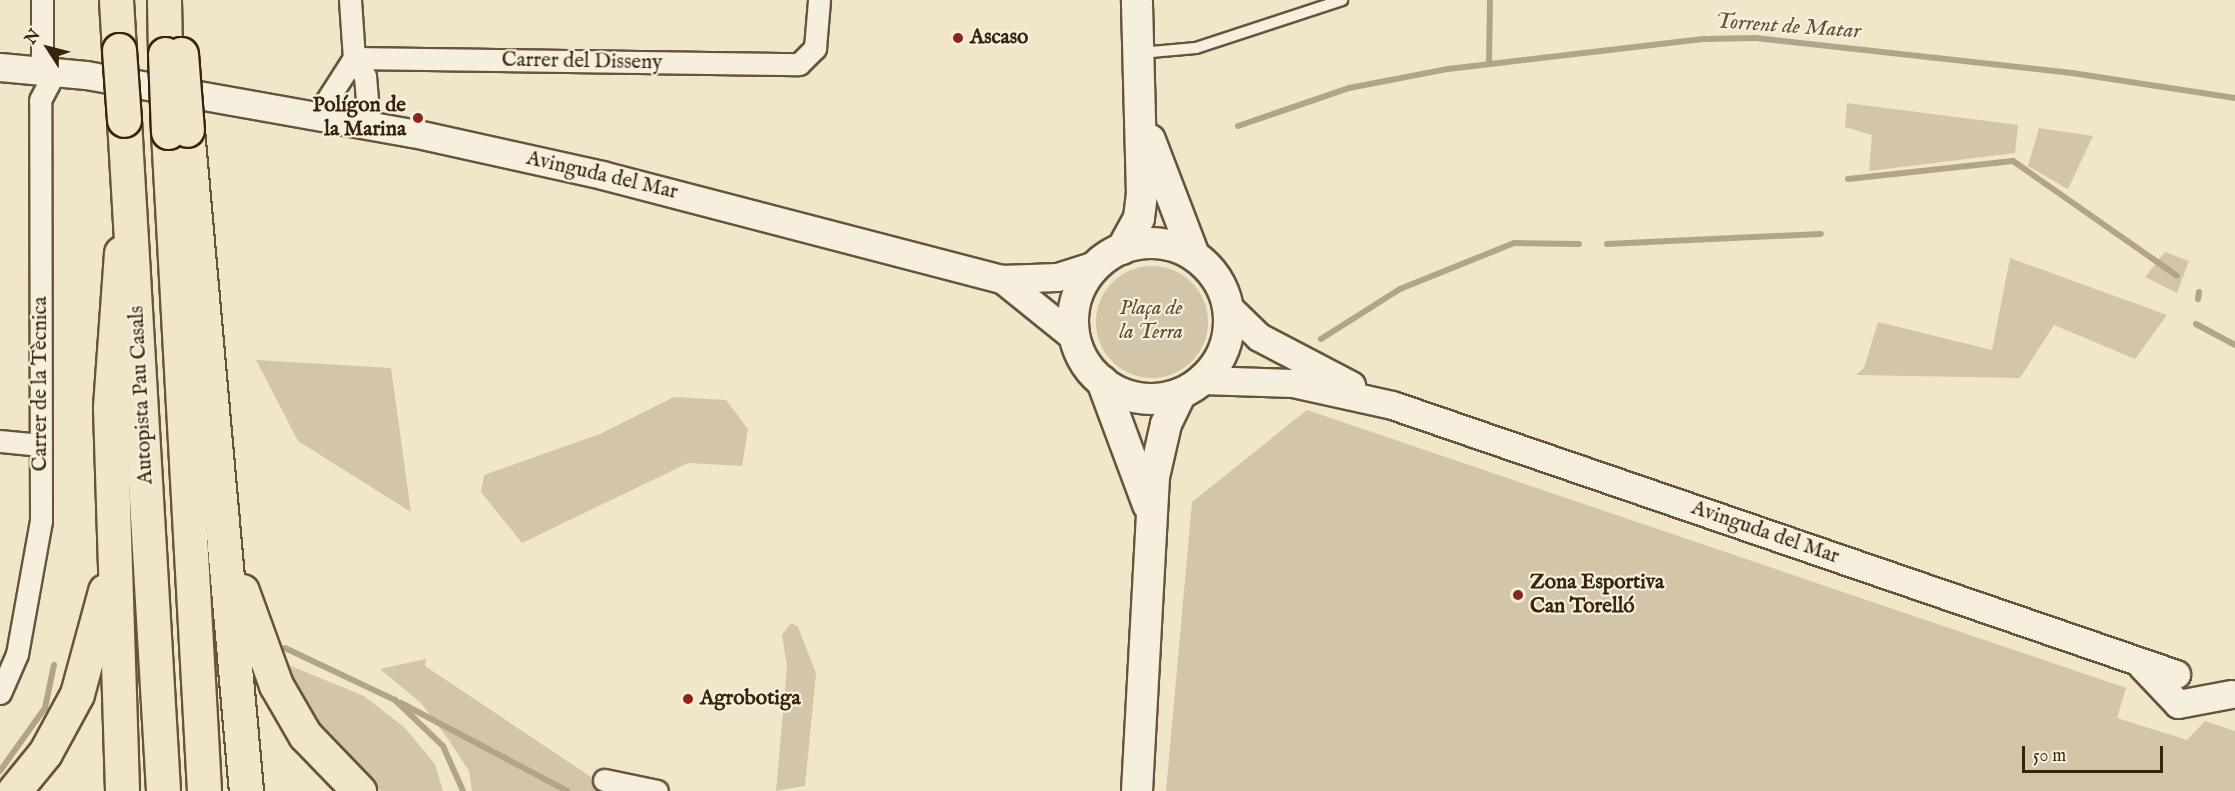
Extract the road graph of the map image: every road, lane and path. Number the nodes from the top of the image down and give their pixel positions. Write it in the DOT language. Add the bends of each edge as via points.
graph roads {
  1 [pos="42,0"];
  2 [pos="116,0"];
  3 [pos="350,0"];
  4 [pos="819,0"];
  5 [pos="1137,0"];
  6 [pos="1342,0"];
  7 [pos="164,7"];
  8 [pos="1140,53"];
  9 [pos="354,58"];
  10 [pos="0,67"];
  11 [pos="48,72"];
  12 [pos="318,114"];
  13 [pos="1143,118"];
  14 [pos="369,124"];
  15 [pos="178,131"];
  16 [pos="127,155"];
  17 [pos="1194,255"];
  18 [pos="1110,256"];
  19 [pos="1002,279"];
  20 [pos="1228,308"];
  21 [pos="1075,338"];
  22 [pos="1102,381"];
  23 [pos="1191,386"];
  24 [pos="1392,405"];
  25 [pos="0,441"];
  26 [pos="40,445"];
  27 [pos="1152,518"];
  28 [pos="225,537"];
  29 [pos="112,548"];
  30 [pos="0,693"];
  31 [pos="2233,694"];
  32 [pos="1139,762"];
  33 [pos="604,780"];
  34 [pos="14,791"];
  35 [pos="122,791"];
  36 [pos="164,791"];
  37 [pos="204,791"];
  38 [pos="246,791"];
  39 [pos="359,791"];
  40 [pos="657,791"];
  41 [pos="1132,791"];
  42 [pos="1137,791"];
  1 -- 11 [label="street, Carrer de la Tècnica"];
  2 -- 16 [label="highway, Autopista Pau Casals, bridge"];
  3 -- 9 [label="street"];
  4 -- 9 [label="street, Carrer del Disseny" via="819,34 809,59 785,65"];
  5 -- 8 [label="main road"];
  6 -- 8 [label="lane" via="1196,48"];
  7 -- 15 [label="highway, Autopista Pau Casals, bridge" via="173,54"];
  8 -- 13 [label="main road"];
  9 -- 12 [label="street"];
  9 -- 14 [label="street" via="364,76"];
  10 -- 11 [label="street, Avinguda del Mar"];
  11 -- 12 [label="street, Avinguda del Mar"];
  11 -- 26 [label="street, Carrer de la Tècnica" via="40,100"];
  12 -- 14 [label="street, Avinguda del Mar"];
  13 -- 17 [label="main road"];
  13 -- 18 [label="main road" via="1139,218"];
  14 -- 19 [label="street, Avinguda del Mar" via="612,178"];
  15 -- 28 [label="highway"];
  15 -- 37 [label="highway, Autopista Pau Casals"];
  16 -- 29 [label="highway" via="110,408"];
  16 -- 36 [label="highway, Autopista Pau Casals"];
  17 -- 18 [label="main road" via="1159,243"];
  17 -- 20 [label="main road" via="1218,281"];
  18 -- 19 [label="street, Avinguda del Mar" via="1057,277"];
  18 -- 21 [label="main road" via="1077,298"];
  19 -- 21 [label="street, Avinguda del Mar"];
  20 -- 23 [label="main road" via="1224,347"];
  20 -- 24 [label="street, Avinguda del Mar" via="1259,337"];
  21 -- 22 [label="main road" via="1085,362"];
  22 -- 23 [label="main road" via="1136,398"];
  22 -- 27 [label="main road"];
  23 -- 24 [label="street, Avinguda del Mar" via="1293,383"];
  23 -- 27 [label="main road" via="1166,424"];
  24 -- 31 [label="street, Avinguda del Mar" via="2138,662 2185,686"];
  25 -- 26 [label="street"];
  26 -- 30 [label="street, Carrer de la Tècnica" via="38,544 17,654"];
  27 -- 32 [label="main road"];
  28 -- 38 [label="highway"];
  28 -- 39 [label="highway" via="276,685 305,735"];
  29 -- 34 [label="highway" via="101,614 77,694 45,753"];
  29 -- 35 [label="highway"];
  32 -- 41 [label="main road"];
  32 -- 42 [label="main road"];
  33 -- 40 [label="street"];
}
